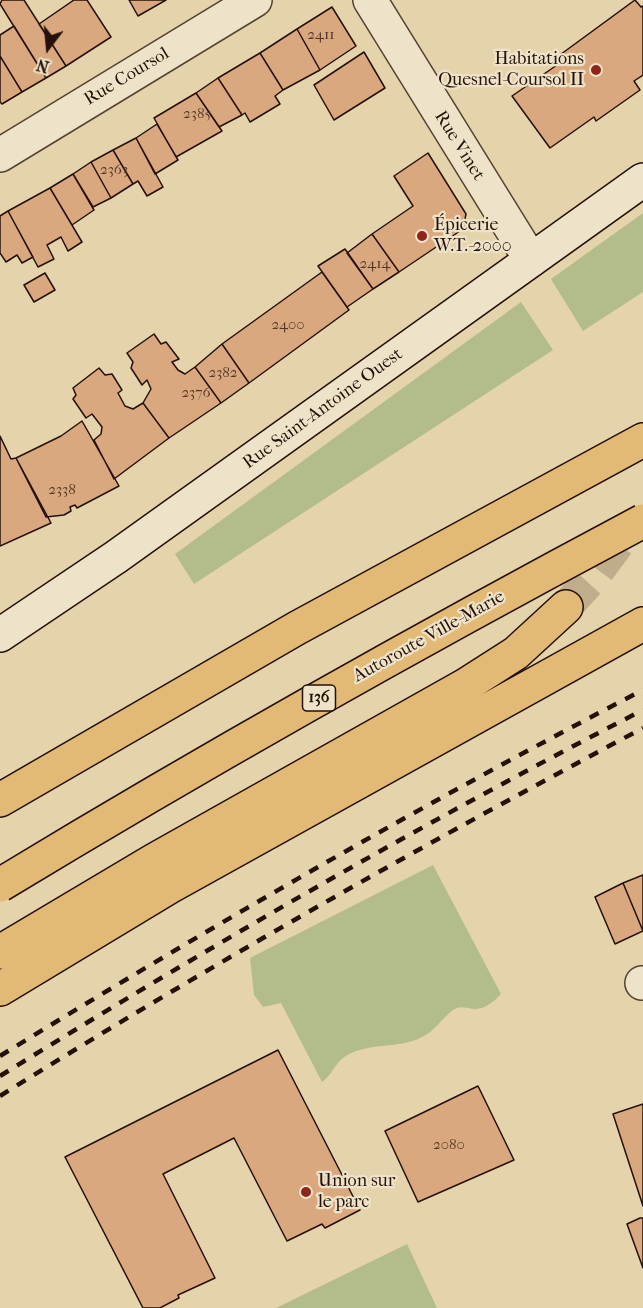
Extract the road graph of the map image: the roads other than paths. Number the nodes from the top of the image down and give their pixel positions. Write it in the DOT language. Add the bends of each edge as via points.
graph roads {
  1 [pos="255,0"];
  2 [pos="370,0"];
  3 [pos="0,155"];
  4 [pos="643,180"];
  5 [pos="531,260"];
  6 [pos="643,440"];
  7 [pos="643,521"];
  8 [pos="566,607"];
  9 [pos="643,624"];
  10 [pos="0,635"];
  11 [pos="0,800"];
  12 [pos="0,885"];
  13 [pos="0,952"];
  14 [pos="0,989"];
  1 -- 3 [label="main road, Rue Coursol"];
  2 -- 5 [label="main road, Rue Vinet"];
  4 -- 5 [label="main road, Rue Saint-Antoine Ouest"];
  5 -- 10 [label="main road, Rue Saint-Antoine Ouest" via="125,551"];
  6 -- 11 [label="highway" via="297,628"];
  7 -- 12 [label="highway, Autoroute Ville-Marie / 136, bridge" via="273,723"];
  8 -- 13 [label="highway" via="522,649 465,685"];
  9 -- 14 [label="highway" via="170,887"];
}
